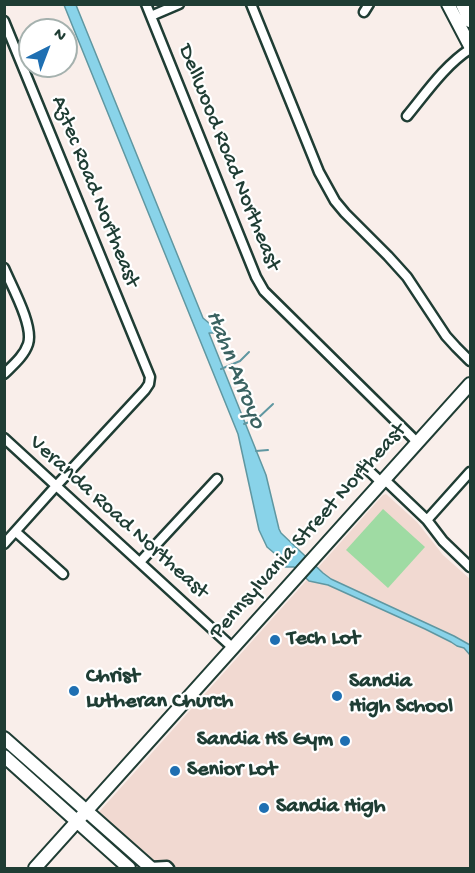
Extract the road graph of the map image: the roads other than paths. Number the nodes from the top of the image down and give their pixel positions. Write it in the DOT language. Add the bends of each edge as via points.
graph roads {
  1 [pos="146,4"];
  2 [pos="179,4"];
  3 [pos="251,4"];
  4 [pos="448,4"];
  5 [pos="462,4"];
  6 [pos="151,16"];
  7 [pos="4,21"];
  8 [pos="471,21"];
  9 [pos="471,47"];
  10 [pos="407,116"];
  11 [pos="4,268"];
  12 [pos="471,361"];
  13 [pos="4,374"];
  14 [pos="471,384"];
  15 [pos="4,438"];
  16 [pos="418,443"];
  17 [pos="364,466"];
  18 [pos="471,471"];
  19 [pos="217,478"];
  20 [pos="384,481"];
  21 [pos="56,486"];
  22 [pos="427,520"];
  23 [pos="16,532"];
  24 [pos="4,544"];
  25 [pos="140,562"];
  26 [pos="471,567"];
  27 [pos="63,574"];
  28 [pos="233,648"];
  29 [pos="4,738"];
  30 [pos="4,756"];
  31 [pos="87,811"];
  32 [pos="77,822"];
  33 [pos="35,868"];
  34 [pos="129,868"];
  35 [pos="150,868"];
  36 [pos="169,868"];
  1 -- 6 [label="street, Dellwood Road Northeast"];
  2 -- 6 [label="street"];
  3 -- 12 [label="street" via="319,172 335,201 401,270 446,336"];
  4 -- 9 [label="street"];
  5 -- 8 [label="street"];
  6 -- 16 [label="street, Dellwood Road Northeast" via="264,291"];
  7 -- 21 [label="street, Aztec Road Northeast" via="150,377 145,390"];
  9 -- 10 [label="street" via="452,63"];
  11 -- 13 [label="street" via="30,337 27,347"];
  14 -- 16 [label="street, Pennsylvania Street Northeast"];
  15 -- 21 [label="street, Veranda Road Northeast"];
  16 -- 20 [label="street, Pennsylvania Street Northeast"];
  17 -- 20 [label="street"];
  18 -- 22 [label="street"];
  19 -- 25 [label="street"];
  20 -- 22 [label="street"];
  20 -- 28 [label="street, Pennsylvania Street Northeast" via="345,516 312,561"];
  21 -- 23 [label="street"];
  21 -- 25 [label="street, Veranda Road Northeast"];
  22 -- 26 [label="street"];
  23 -- 24 [label="street"];
  23 -- 27 [label="street"];
  25 -- 28 [label="street, Veranda Road Northeast"];
  28 -- 31 [label="street, Pennsylvania Street Northeast"];
  29 -- 31 [label="street"];
  30 -- 32 [label="street"];
  31 -- 32 [label="street, Pennsylvania Street Northeast"];
  31 -- 35 [label="street"];
  32 -- 33 [label="street, Pennsylvania Street Northeast"];
  32 -- 34 [label="street"];
  35 -- 36 [label="street"];
}
